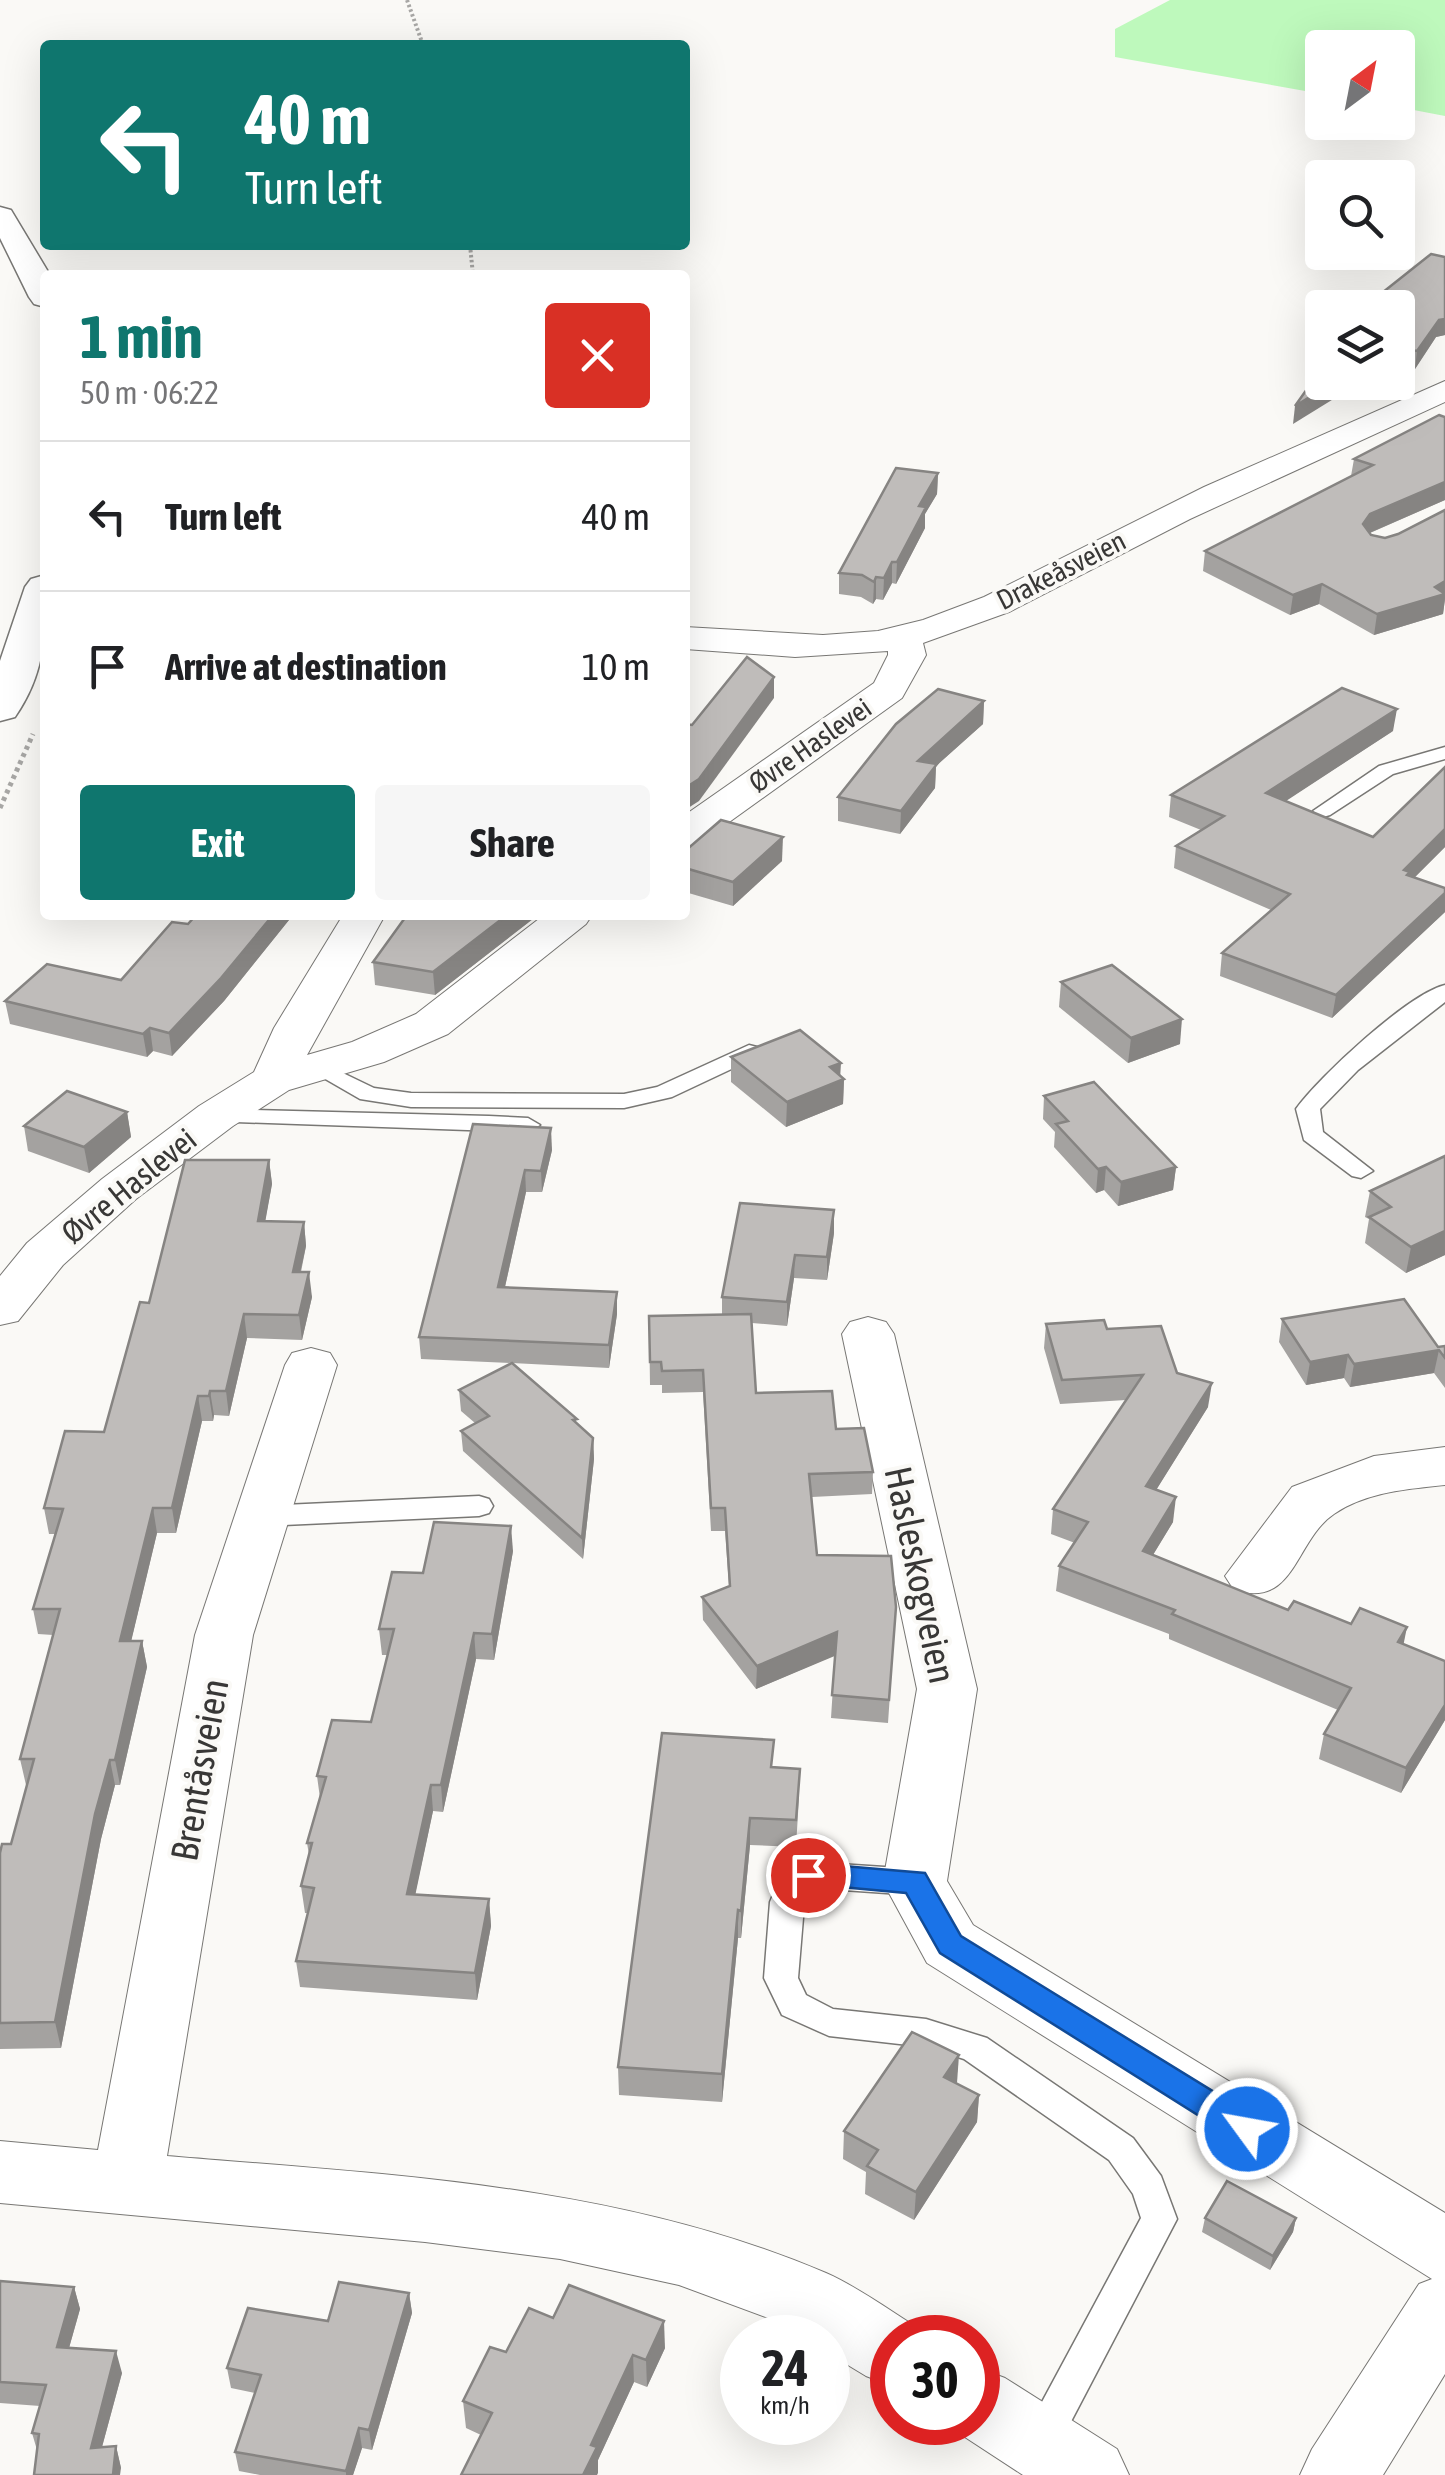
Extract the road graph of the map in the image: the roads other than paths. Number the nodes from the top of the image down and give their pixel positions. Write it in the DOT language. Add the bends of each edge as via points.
graph roads {
  1 [pos="0,216"];
  2 [pos="40,286"];
  3 [pos="1435,403"];
  4 [pos="40,605"];
  5 [pos="690,638"];
  6 [pos="903,638"];
  7 [pos="19,715"];
  8 [pos="1445,753"];
  9 [pos="1322,811"];
  10 [pos="690,830"];
  11 [pos="361,920"];
  12 [pos="565,920"];
  13 [pos="1445,992"];
  14 [pos="749,1052"];
  15 [pos="320,1069"];
  16 [pos="274,1080"];
  17 [pos="216,1116"];
  18 [pos="528,1125"];
  19 [pos="1361,1172"];
  20 [pos="0,1309"];
  21 [pos="868,1334"];
  22 [pos="311,1364"];
  23 [pos="1445,1466"];
  24 [pos="479,1506"];
  25 [pos="262,1516"];
  26 [pos="1254,1576"];
  27 [pos="915,1882"];
  28 [pos="0,2172"];
  29 [pos="127,2185"];
  30 [pos="1445,2252"];
  31 [pos="1445,2308"];
  32 [pos="870,2338"];
  33 [pos="1000,2417"];
  34 [pos="1065,2458"];
  35 [pos="1339,2475"];
  1 -- 2 [label="main road"];
  3 -- 6 [label="street, Drakeåsveien" via="1212,494 1006,601"];
  4 -- 7 [label="main road"];
  5 -- 6 [label="street, Drakeåsveien" via="853,644"];
  6 -- 10 [label="street, Øvre Haslevei" via="907,655 889,690"];
  8 -- 9 [label="lane" via="1386,770"];
  11 -- 16 [label="street"];
  12 -- 15 [label="street, Øvre Haslevei" via="432,1024"];
  13 -- 19 [label="lane" via="1324,1088 1308,1109 1312,1135"];
  14 -- 15 [label="lane" via="664,1092 624,1100 411,1100 368,1094"];
  15 -- 16 [label="street, Øvre Haslevei"];
  16 -- 17 [label="street, Øvre Haslevei"];
  17 -- 18 [label="lane"];
  17 -- 20 [label="street, Øvre Haslevei" via="45,1254"];
  21 -- 27 [label="street, Hasleskogveien" via="948,1690"];
  22 -- 25 [label="street, Brentåsveien"];
  23 -- 26 [label="street" via="1374,1475 1312,1501"];
  24 -- 25 [label="lane"];
  25 -- 29 [label="street, Brentåsveien" via="224,1635"];
  27 -- 30 [label="street" via="950,1944"];
  27 -- 34 [label="lane" via="808,1875 791,1886 781,1978 794,2004 829,2022 926,2032 975,2048 1121,2148 1148,2188 1160,2219"];
  28 -- 29 [label="street"];
  29 -- 32 [label="street" via="560,2227 679,2253 804,2298"];
  31 -- 35 [label="street"];
  33 -- 34 [label="street"];
}
